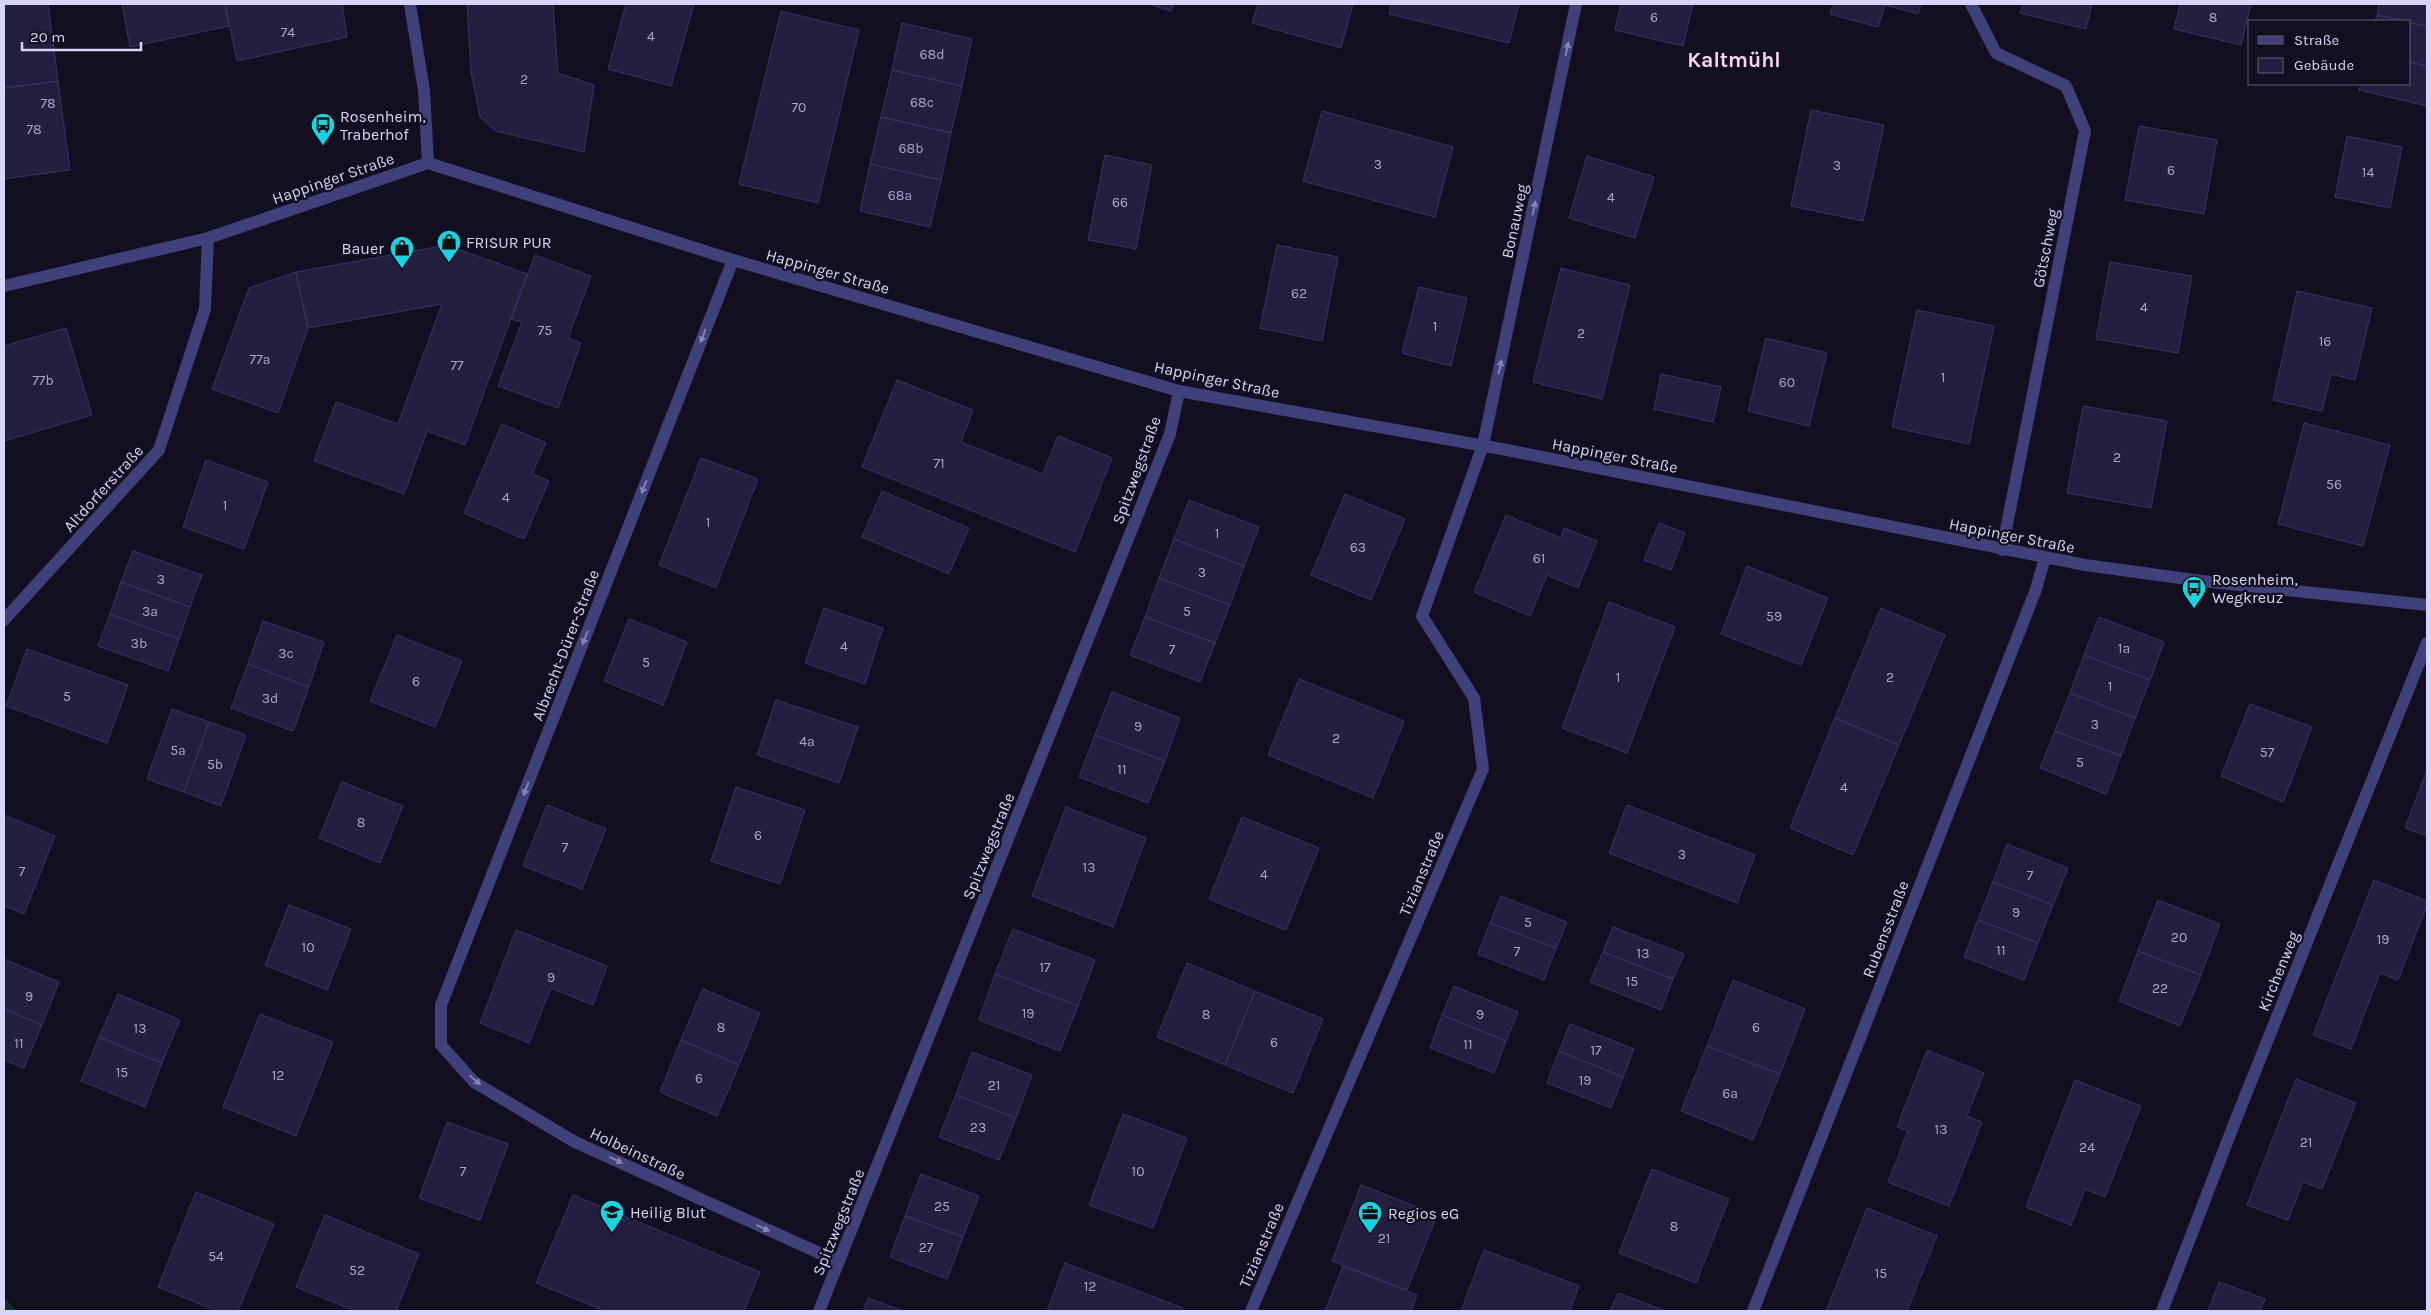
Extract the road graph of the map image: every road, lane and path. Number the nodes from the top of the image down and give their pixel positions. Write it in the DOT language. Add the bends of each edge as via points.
graph roads {
  1 [pos="410,4"];
  2 [pos="1576,4"];
  3 [pos="1971,4"];
  4 [pos="428,162"];
  5 [pos="208,238"];
  6 [pos="733,260"];
  7 [pos="4,286"];
  8 [pos="1179,391"];
  9 [pos="1484,445"];
  10 [pos="2002,550"];
  11 [pos="2045,558"];
  12 [pos="2427,605"];
  13 [pos="4,620"];
  14 [pos="2427,643"];
  15 [pos="441,1045"];
  16 [pos="839,1262"];
  17 [pos="819,1311"];
  18 [pos="1251,1311"];
  19 [pos="1753,1311"];
  20 [pos="2162,1311"];
  1 -- 4 [label="street" via="424,91"];
  9 -- 2 [label="street, Bonauweg, one-way"];
  3 -- 10 [label="street, Götschweg" via="1996,53 2066,86 2085,131"];
  4 -- 5 [label="street, Happinger Straße"];
  4 -- 6 [label="street, Happinger Straße"];
  5 -- 7 [label="street, Happinger Straße"];
  5 -- 13 [label="street, Altdorferstraße" via="205,309 159,450"];
  6 -- 8 [label="street, Happinger Straße"];
  6 -- 15 [label="street, Albrecht-Dürer-Straße, one-way" via="441,1005"];
  8 -- 9 [label="street, Happinger Straße"];
  8 -- 16 [label="street, Spitzwegstraße" via="1170,434"];
  9 -- 10 [label="street, Happinger Straße"];
  9 -- 18 [label="street, Tizianstraße" via="1422,616 1474,698 1483,769"];
  10 -- 11 [label="street, Happinger Straße"];
  11 -- 12 [label="street, Happinger Straße" via="2202,581"];
  11 -- 19 [label="street, Rubensstraße" via="2035,592"];
  14 -- 20 [label="street, Kirchenweg"];
  15 -- 16 [label="street, Holbeinstraße, one-way" via="474,1082 575,1142"];
  16 -- 17 [label="street, Spitzwegstraße"];
}
